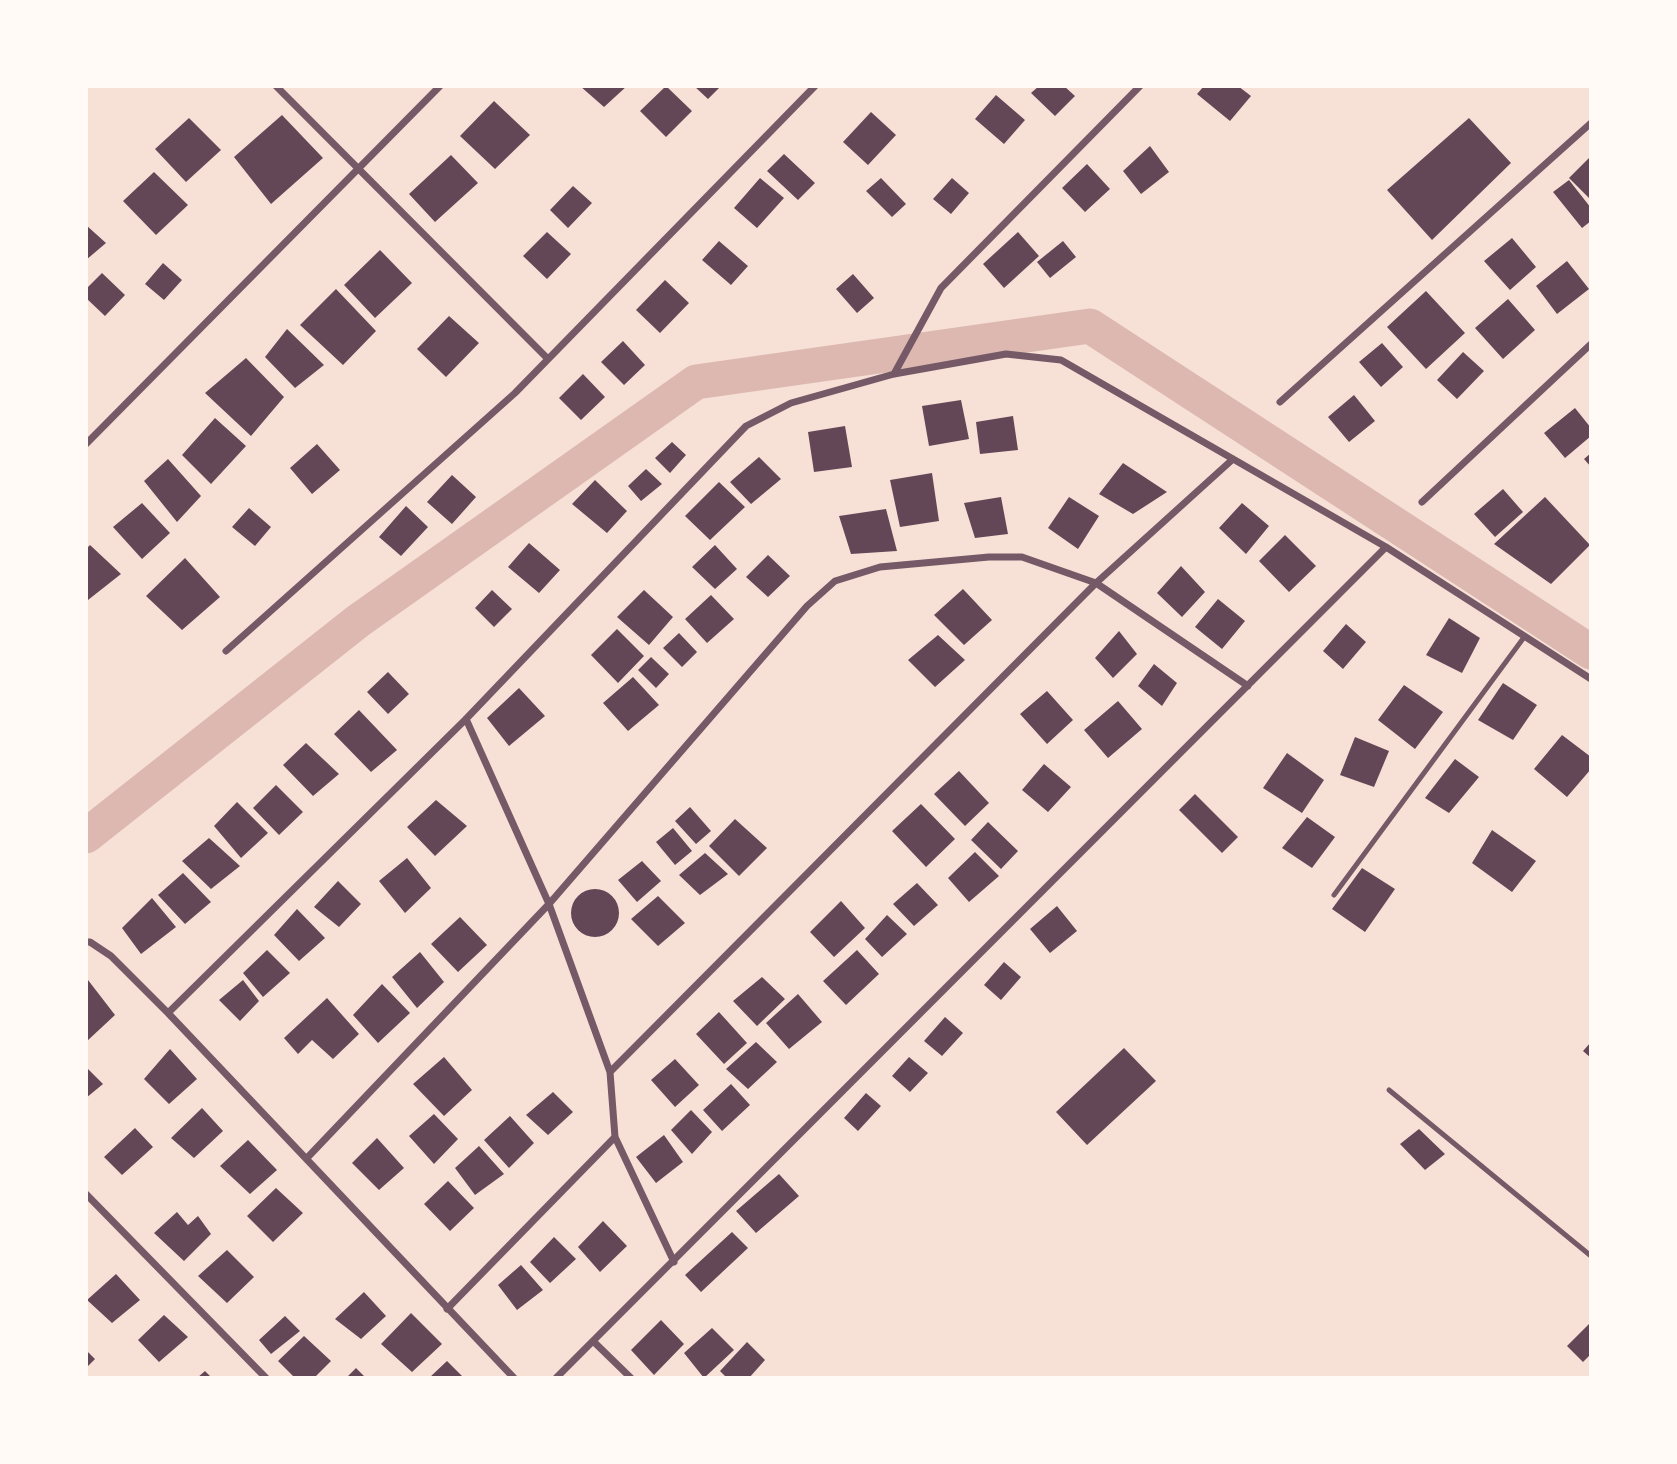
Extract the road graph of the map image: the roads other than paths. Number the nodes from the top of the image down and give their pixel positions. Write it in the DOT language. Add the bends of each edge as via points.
graph roads {
  1 [pos="276,86"];
  2 [pos="440,86"];
  3 [pos="815,86"];
  4 [pos="1140,86"];
  5 [pos="1591,123"];
  6 [pos="358,170"];
  7 [pos="1591,344"];
  8 [pos="548,359"];
  9 [pos="894,374"];
  10 [pos="1280,401"];
  11 [pos="86,444"];
  12 [pos="1233,459"];
  13 [pos="1422,502"];
  14 [pos="1386,547"];
  15 [pos="1096,583"];
  16 [pos="1525,636"];
  17 [pos="226,651"];
  18 [pos="1591,679"];
  19 [pos="1248,686"];
  20 [pos="466,719"];
  21 [pos="1334,895"];
  22 [pos="549,904"];
  23 [pos="88,942"];
  24 [pos="168,1013"];
  25 [pos="610,1072"];
  26 [pos="1389,1090"];
  27 [pos="615,1137"];
  28 [pos="307,1158"];
  29 [pos="86,1194"];
  30 [pos="1591,1256"];
  31 [pos="674,1262"];
  32 [pos="447,1309"];
  33 [pos="594,1342"];
  34 [pos="266,1378"];
  35 [pos="514,1378"];
  36 [pos="556,1378"];
  37 [pos="631,1378"];
  1 -- 6 [label="street"];
  2 -- 6 [label="street"];
  3 -- 8 [label="street"];
  4 -- 9 [label="street" via="941,288"];
  5 -- 10 [label="street"];
  6 -- 8 [label="street"];
  6 -- 11 [label="street"];
  7 -- 13 [label="street"];
  8 -- 17 [label="street"];
  9 -- 12 [label="street" via="1006,354 1061,359"];
  9 -- 20 [label="street" via="791,403 746,426"];
  12 -- 14 [label="street"];
  12 -- 15 [label="street"];
  14 -- 16 [label="street"];
  14 -- 19 [label="street"];
  15 -- 19 [label="street"];
  15 -- 22 [label="street" via="1022,557 880,567 835,581 807,606"];
  15 -- 25 [label="street"];
  16 -- 18 [label="street"];
  16 -- 21 [label="lane"];
  19 -- 31 [label="street"];
  20 -- 22 [label="street"];
  20 -- 24 [label="street"];
  22 -- 25 [label="street"];
  22 -- 28 [label="street"];
  23 -- 24 [label="street" via="111,957"];
  24 -- 28 [label="street"];
  25 -- 27 [label="street"];
  26 -- 30 [label="lane"];
  27 -- 31 [label="street"];
  27 -- 32 [label="street"];
  28 -- 32 [label="street"];
  29 -- 34 [label="street"];
  31 -- 33 [label="street"];
  32 -- 35 [label="street"];
  33 -- 36 [label="street"];
  33 -- 37 [label="street"];
}
